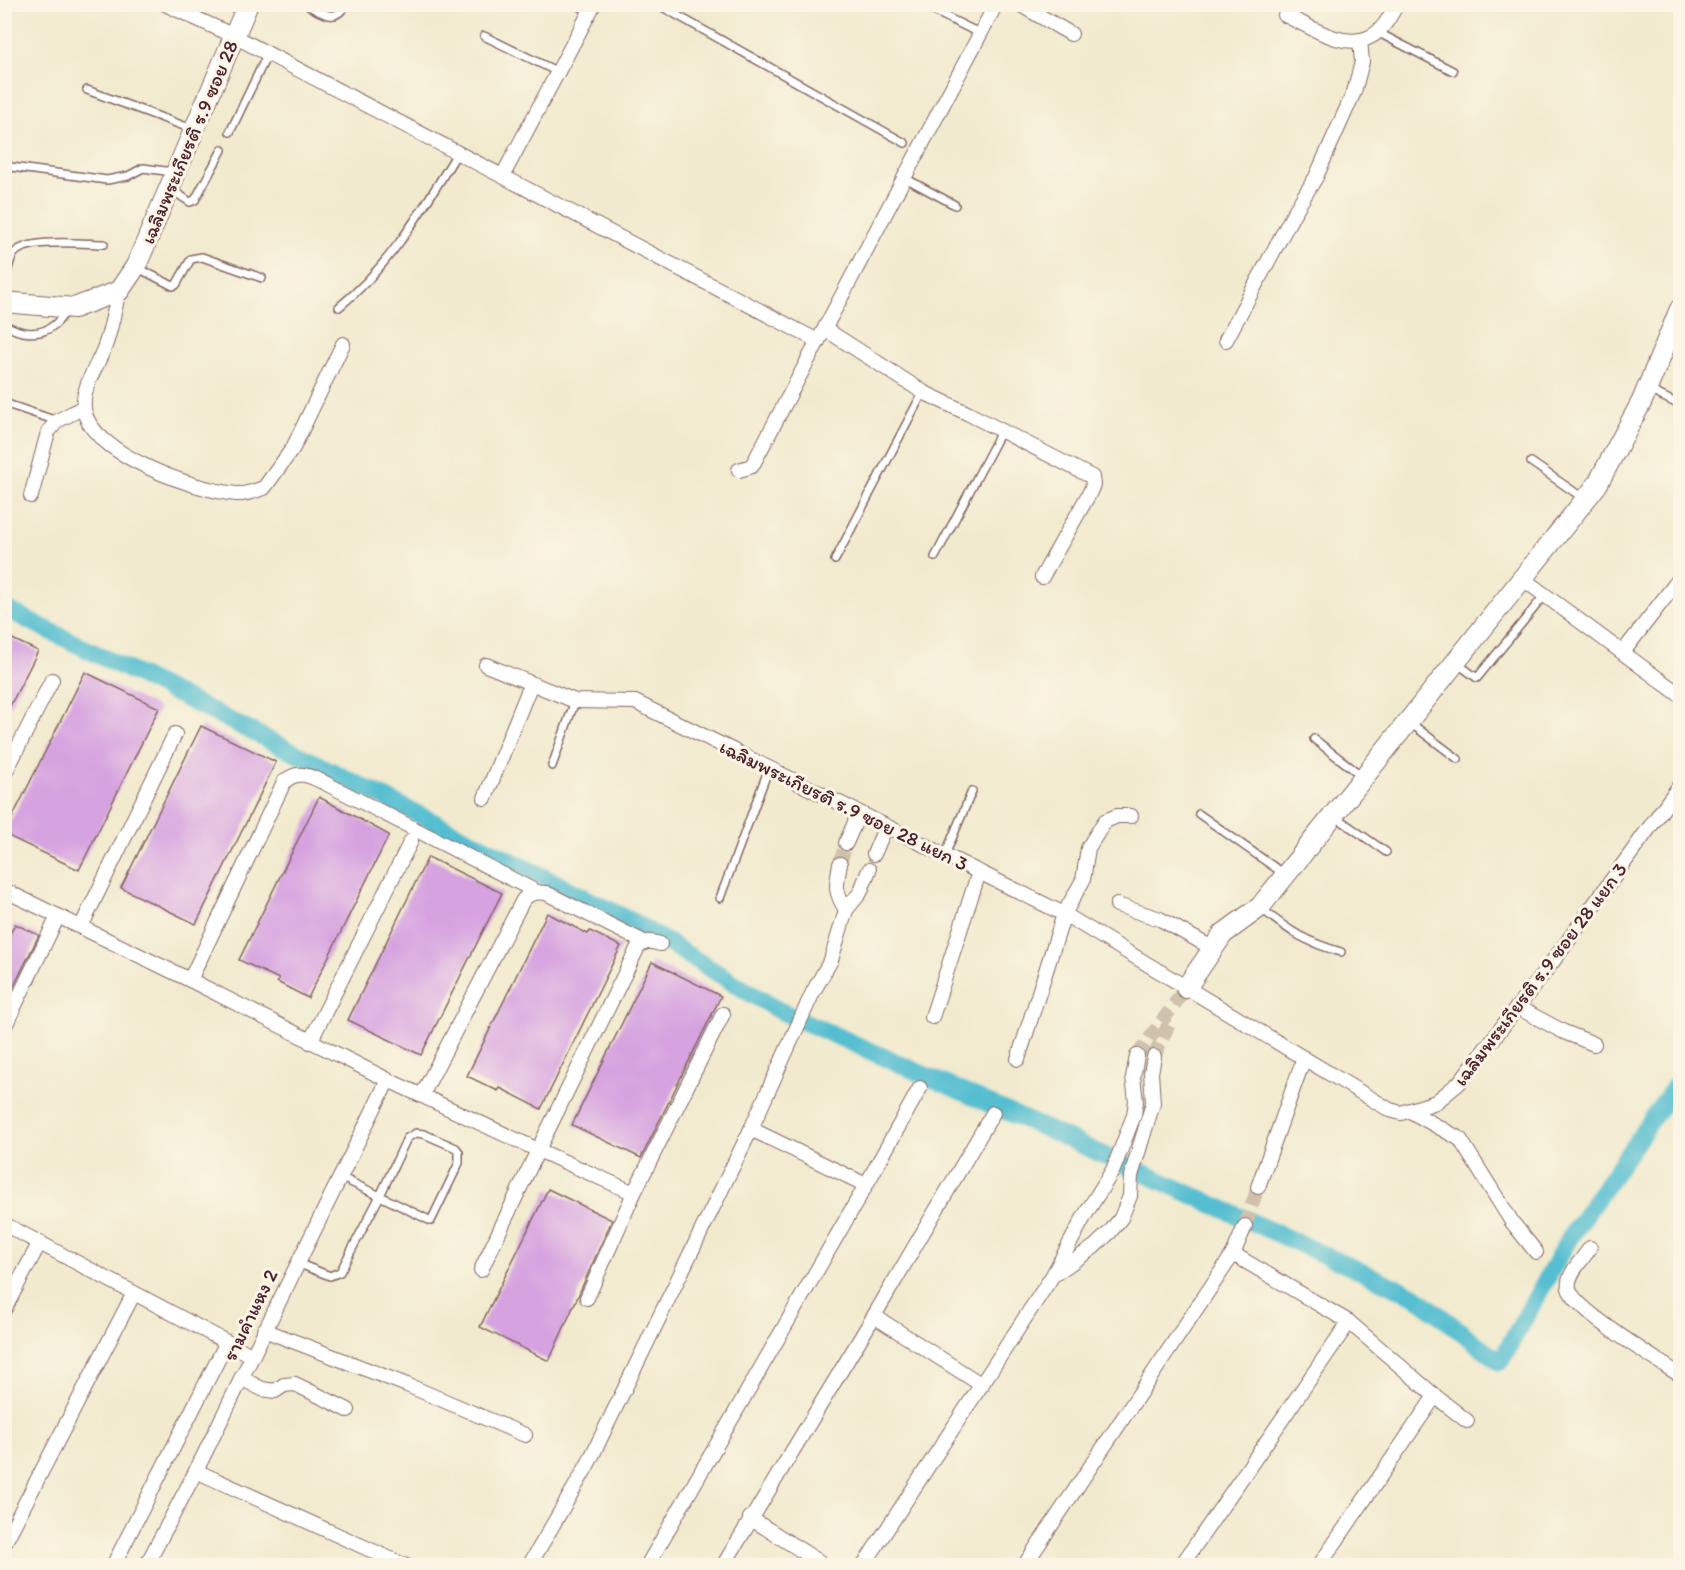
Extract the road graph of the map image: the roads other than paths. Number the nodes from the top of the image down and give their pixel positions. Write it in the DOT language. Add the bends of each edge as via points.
graph roads {
  1 [pos="165,4"];
  2 [pos="248,4"];
  3 [pos="304,4"];
  4 [pos="346,4"];
  5 [pos="575,4"];
  6 [pos="657,4"];
  7 [pos="996,4"];
  8 [pos="1019,4"];
  9 [pos="1397,4"];
  10 [pos="593,8"];
  11 [pos="934,11"];
  12 [pos="1285,15"];
  13 [pos="1377,32"];
  14 [pos="981,33"];
  15 [pos="1071,34"];
  16 [pos="234,36"];
  17 [pos="484,36"];
  18 [pos="1360,40"];
  19 [pos="268,53"];
  20 [pos="1453,71"];
  21 [pos="558,72"];
  22 [pos="87,90"];
  23 [pos="194,130"];
  24 [pos="230,132"];
  25 [pos="905,143"];
  26 [pos="222,150"];
  27 [pos="458,152"];
  28 [pos="4,166"];
  29 [pos="503,175"];
  30 [pos="905,178"];
  31 [pos="173,180"];
  32 [pos="955,205"];
  33 [pos="104,244"];
  34 [pos="262,278"];
  35 [pos="127,279"];
  36 [pos="4,286"];
  37 [pos="4,302"];
  38 [pos="339,307"];
  39 [pos="69,308"];
  40 [pos="1680,309"];
  41 [pos="4,324"];
  42 [pos="822,335"];
  43 [pos="1226,340"];
  44 [pos="343,344"];
  45 [pos="1647,389"];
  46 [pos="923,392"];
  47 [pos="4,403"];
  48 [pos="1680,405"];
  49 [pos="84,406"];
  50 [pos="57,421"];
  51 [pos="1002,430"];
  52 [pos="1531,462"];
  53 [pos="739,470"];
  54 [pos="31,496"];
  55 [pos="1586,500"];
  56 [pos="935,557"];
  57 [pos="835,560"];
  58 [pos="1042,577"];
  59 [pos="1680,578"];
  60 [pos="1523,579"];
  61 [pos="1544,596"];
  62 [pos="1623,652"];
  63 [pos="1456,663"];
  64 [pos="486,665"];
  65 [pos="52,680"];
  66 [pos="531,684"];
  67 [pos="1680,695"];
  68 [pos="575,701"];
  69 [pos="1409,722"];
  70 [pos="175,734"];
  71 [pos="1314,739"];
  72 [pos="1458,759"];
  73 [pos="552,766"];
  74 [pos="769,768"];
  75 [pos="4,775"];
  76 [pos="1364,778"];
  77 [pos="1680,786"];
  78 [pos="972,791"];
  79 [pos="484,798"];
  80 [pos="860,813"];
  81 [pos="1199,814"];
  82 [pos="1334,815"];
  83 [pos="1131,816"];
  84 [pos="886,826"];
  85 [pos="411,841"];
  86 [pos="846,843"];
  87 [pos="1386,852"];
  88 [pos="874,854"];
  89 [pos="945,855"];
  90 [pos="840,864"];
  91 [pos="868,870"];
  92 [pos="979,872"];
  93 [pos="1286,875"];
  94 [pos="4,890"];
  95 [pos="537,892"];
  96 [pos="720,898"];
  97 [pos="1117,905"];
  98 [pos="1260,907"];
  99 [pos="846,910"];
  100 [pos="1064,914"];
  101 [pos="58,916"];
  102 [pos="81,927"];
  103 [pos="644,942"];
  104 [pos="660,944"];
  105 [pos="1212,948"];
  106 [pos="1341,952"];
  107 [pos="190,980"];
  108 [pos="1186,988"];
  109 [pos="1517,1007"];
  110 [pos="723,1014"];
  111 [pos="932,1017"];
  112 [pos="4,1028"];
  113 [pos="310,1042"];
  114 [pos="1594,1044"];
  115 [pos="1137,1056"];
  116 [pos="1154,1057"];
  117 [pos="1304,1058"];
  118 [pos="1018,1059"];
  119 [pos="388,1080"];
  120 [pos="920,1088"];
  121 [pos="422,1095"];
  122 [pos="1410,1111"];
  123 [pos="993,1113"];
  124 [pos="751,1129"];
  125 [pos="538,1150"];
  126 [pos="340,1177"];
  127 [pos="866,1185"];
  128 [pos="1258,1187"];
  129 [pos="634,1193"];
  130 [pos="380,1196"];
  131 [pos="4,1224"];
  132 [pos="1245,1226"];
  133 [pos="40,1242"];
  134 [pos="1590,1248"];
  135 [pos="1536,1252"];
  136 [pos="1233,1254"];
  137 [pos="297,1263"];
  138 [pos="481,1270"];
  139 [pos="1053,1275"];
  140 [pos="134,1293"];
  141 [pos="587,1298"];
  142 [pos="4,1310"];
  143 [pos="874,1316"];
  144 [pos="1349,1322"];
  145 [pos="264,1330"];
  146 [pos="227,1342"];
  147 [pos="251,1355"];
  148 [pos="1680,1376"];
  149 [pos="241,1378"];
  150 [pos="982,1385"];
  151 [pos="1436,1396"];
  152 [pos="348,1410"];
  153 [pos="1467,1421"];
  154 [pos="525,1435"];
  155 [pos="196,1471"];
  156 [pos="750,1518"];
  157 [pos="4,1544"];
  158 [pos="113,1566"];
  159 [pos="146,1566"];
  160 [pos="406,1566"];
  161 [pos="529,1566"];
  162 [pos="647,1566"];
  163 [pos="723,1566"];
  164 [pos="826,1566"];
  165 [pos="863,1566"];
  166 [pos="1024,1566"];
  167 [pos="1182,1566"];
  168 [pos="1319,1566"];
  1 -- 16 [label="street"];
  2 -- 16 [label="street, เฉลิมพระเกียรติ ร.9 ซอย 28"];
  3 -- 4 [label="lane" via="328,16 336,16"];
  5 -- 10 [label="lane"];
  6 -- 25 [label="lane"];
  7 -- 14 [label="street"];
  8 -- 15 [label="street"];
  9 -- 13 [label="street"];
  10 -- 21 [label="street"];
  11 -- 14 [label="lane"];
  12 -- 18 [label="street" via="1332,36"];
  13 -- 18 [label="street"];
  13 -- 20 [label="lane"];
  14 -- 30 [label="street"];
  16 -- 19 [label="street"];
  16 -- 23 [label="street, เฉลิมพระเกียรติ ร.9 ซอย 28"];
  17 -- 21 [label="lane"];
  18 -- 43 [label="street" via="1362,62 1354,92 1316,177"];
  19 -- 24 [label="lane"];
  19 -- 27 [label="street"];
  21 -- 29 [label="street"];
  22 -- 23 [label="lane"];
  23 -- 31 [label="street, เฉลิมพระเกียรติ ร.9 ซอย 28"];
  26 -- 31 [label="lane" via="193,202"];
  27 -- 29 [label="street"];
  27 -- 38 [label="lane" via="403,240"];
  28 -- 31 [label="lane" via="107,180 143,168"];
  29 -- 42 [label="street"];
  30 -- 32 [label="lane"];
  30 -- 42 [label="street"];
  31 -- 35 [label="street, เฉลิมพระเกียรติ ร.9 ซอย 28"];
  33 -- 36 [label="lane" via="37,243 22,247 14,254"];
  34 -- 35 [label="lane" via="195,257 173,286"];
  35 -- 39 [label="street" via="74,309"];
  35 -- 49 [label="street" via="107,342 85,392"];
  37 -- 39 [label="street"];
  39 -- 41 [label="lane" via="54,325 38,333 22,332"];
  40 -- 45 [label="street"];
  42 -- 46 [label="street"];
  42 -- 53 [label="street" via="752,466"];
  44 -- 49 [label="street" via="277,472 264,488 240,494 185,483 125,456 94,433"];
  45 -- 48 [label="lane"];
  45 -- 55 [label="street"];
  46 -- 51 [label="street"];
  46 -- 57 [label="lane"];
  47 -- 50 [label="lane"];
  49 -- 50 [label="street"];
  50 -- 54 [label="street" via="45,440"];
  51 -- 56 [label="lane"];
  51 -- 58 [label="street" via="1092,477 1089,494"];
  52 -- 55 [label="lane"];
  55 -- 60 [label="street"];
  59 -- 62 [label="street"];
  60 -- 61 [label="street"];
  60 -- 63 [label="street"];
  61 -- 62 [label="street"];
  61 -- 63 [label="lane" via="1477,678"];
  62 -- 67 [label="street"];
  63 -- 69 [label="street"];
  64 -- 66 [label="street, เฉลิมพระเกียรติ ร.9 ซอย 28 แยก 3"];
  65 -- 75 [label="street"];
  66 -- 68 [label="street, เฉลิมพระเกียรติ ร.9 ซอย 28 แยก 3"];
  66 -- 79 [label="street"];
  68 -- 73 [label="lane"];
  68 -- 74 [label="street, เฉลิมพระเกียรติ ร.9 ซอย 28 แยก 3" via="635,702"];
  69 -- 72 [label="lane"];
  69 -- 76 [label="street"];
  70 -- 102 [label="street"];
  71 -- 76 [label="lane"];
  74 -- 80 [label="street, เฉลิมพระเกียรติ ร.9 ซอย 28 แยก 3"];
  74 -- 96 [label="lane"];
  76 -- 82 [label="street"];
  77 -- 109 [label="street, เฉลิมพระเกียรติ ร.9 ซอย 28 แยก 3"];
  78 -- 89 [label="lane"];
  80 -- 84 [label="street, เฉลิมพระเกียรติ ร.9 ซอย 28 แยก 3"];
  80 -- 86 [label="street"];
  81 -- 93 [label="lane"];
  82 -- 87 [label="lane"];
  82 -- 93 [label="street"];
  83 -- 100 [label="street" via="1105,820 1089,848 1083,880"];
  84 -- 88 [label="street"];
  84 -- 89 [label="street, เฉลิมพระเกียรติ ร.9 ซอย 28 แยก 3"];
  85 -- 113 [label="street"];
  89 -- 92 [label="street, เฉลิมพระเกียรติ ร.9 ซอย 28 แยก 3"];
  90 -- 99 [label="street" via="836,886"];
  91 -- 99 [label="street" via="860,893"];
  92 -- 100 [label="street, เฉลิมพระเกียรติ ร.9 ซอย 28 แยก 3"];
  92 -- 111 [label="street"];
  93 -- 98 [label="street"];
  94 -- 101 [label="street"];
  95 -- 103 [label="street"];
  95 -- 107 [label="street" via="325,783 298,774 284,782"];
  95 -- 121 [label="street" via="523,900"];
  97 -- 105 [label="street" via="1160,919"];
  98 -- 105 [label="street" via="1223,934"];
  98 -- 106 [label="lane" via="1290,932"];
  99 -- 124 [label="street" via="831,960"];
  100 -- 108 [label="street, เฉลิมพระเกียรติ ร.9 ซอย 28 แยก 3"];
  100 -- 118 [label="street"];
  101 -- 102 [label="street"];
  101 -- 112 [label="street"];
  102 -- 107 [label="street"];
  103 -- 104 [label="street"];
  103 -- 125 [label="street" via="638,947"];
  105 -- 108 [label="street"];
  107 -- 113 [label="street"];
  108 -- 117 [label="street, เฉลิมพระเกียรติ ร.9 ซอย 28 แยก 3"];
  109 -- 114 [label="street"];
  109 -- 122 [label="street, เฉลิมพระเกียรติ ร.9 ซอย 28 แยก 3" via="1459,1083 1436,1102"];
  110 -- 129 [label="street"];
  113 -- 119 [label="street"];
  115 -- 139 [label="street" via="1133,1077 1136,1101 1125,1140 1113,1170"];
  116 -- 139 [label="street" via="1153,1103 1121,1218 1094,1247"];
  117 -- 122 [label="street, เฉลิมพระเกียรติ ร.9 ซอย 28 แยก 3" via="1390,1110"];
  117 -- 128 [label="street"];
  119 -- 121 [label="street"];
  119 -- 126 [label="street, รามคำแหง 2"];
  120 -- 127 [label="street"];
  121 -- 125 [label="street"];
  122 -- 135 [label="street" via="1460,1139 1512,1222"];
  123 -- 143 [label="street"];
  124 -- 127 [label="street"];
  124 -- 161 [label="street" via="587,1466"];
  125 -- 129 [label="street"];
  125 -- 138 [label="street"];
  126 -- 130 [label="lane"];
  126 -- 137 [label="street, รามคำแหง 2"];
  127 -- 162 [label="street"];
  129 -- 141 [label="street"];
  130 -- 130 [label="lane" via="411,1135 424,1134 459,1152 459,1163 431,1221"];
  130 -- 137 [label="lane" via="340,1272 330,1276"];
  131 -- 133 [label="street"];
  132 -- 136 [label="street"];
  133 -- 140 [label="street"];
  133 -- 142 [label="street"];
  134 -- 148 [label="street" via="1568,1282 1574,1299"];
  136 -- 144 [label="street"];
  136 -- 166 [label="street"];
  137 -- 145 [label="street, รามคำแหง 2"];
  139 -- 150 [label="street"];
  140 -- 146 [label="street"];
  140 -- 157 [label="street"];
  143 -- 150 [label="street"];
  143 -- 156 [label="street"];
  144 -- 151 [label="street"];
  144 -- 167 [label="street"];
  145 -- 147 [label="street, รามคำแหง 2"];
  145 -- 154 [label="street"];
  146 -- 147 [label="street"];
  146 -- 158 [label="street"];
  147 -- 149 [label="street, รามคำแหง 2"];
  149 -- 152 [label="street" via="275,1391 295,1384"];
  149 -- 155 [label="street, รามคำแหง 2"];
  150 -- 165 [label="street"];
  151 -- 153 [label="street"];
  151 -- 168 [label="street"];
  155 -- 159 [label="street, รามคำแหง 2"];
  155 -- 160 [label="street"];
  156 -- 163 [label="street"];
  156 -- 164 [label="street"];
}
